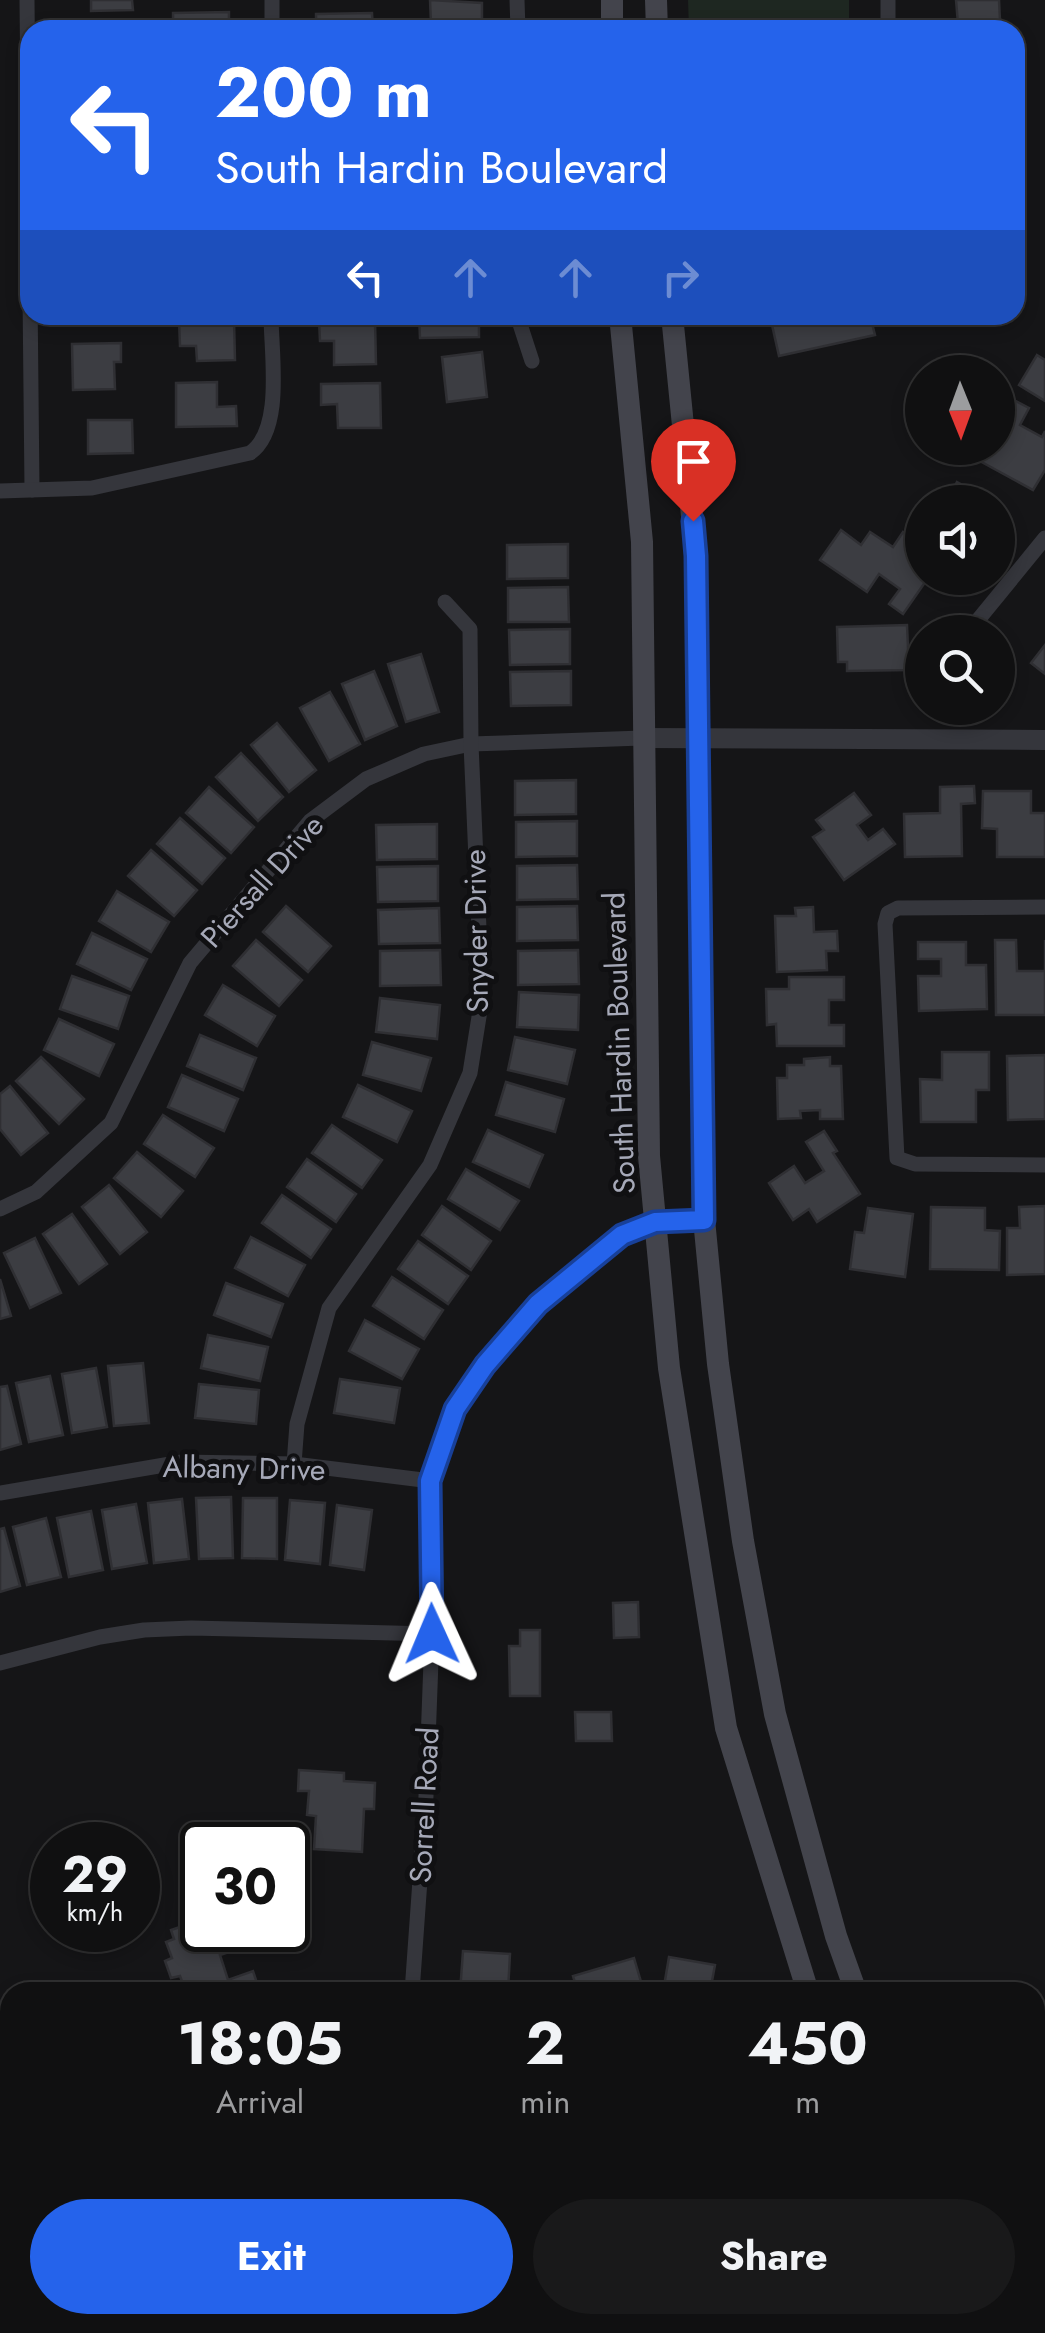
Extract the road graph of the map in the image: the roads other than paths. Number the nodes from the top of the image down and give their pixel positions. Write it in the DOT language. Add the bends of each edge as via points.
graph roads {
  1 [pos="30,325"];
  2 [pos="272,325"];
  3 [pos="520,325"];
  4 [pos="621,325"];
  5 [pos="673,325"];
  6 [pos="532,360"];
  7 [pos="32,490"];
  8 [pos="0,491"];
  9 [pos="1045,538"];
  10 [pos="445,602"];
  11 [pos="982,615"];
  12 [pos="697,736"];
  13 [pos="642,738"];
  14 [pos="1045,740"];
  15 [pos="470,744"];
  16 [pos="1045,907"];
  17 [pos="1045,1165"];
  18 [pos="0,1210"];
  19 [pos="704,1220"];
  20 [pos="655,1222"];
  21 [pos="294,1464"];
  22 [pos="430,1481"];
  23 [pos="0,1493"];
  24 [pos="432,1634"];
  25 [pos="0,1663"];
  26 [pos="413,1982"];
  27 [pos="805,1982"];
  28 [pos="852,1982"];
  1 -- 7 [label="street"];
  2 -- 7 [label="street" via="271,418 262,446 92,488"];
  3 -- 6 [label="street"];
  4 -- 13 [label="main road, South Hardin Boulevard" via="642,542"];
  5 -- 12 [label="main road" via="696,556"];
  7 -- 8 [label="street"];
  9 -- 11 [label="street"];
  10 -- 15 [label="street, Snyder Drive" via="470,628"];
  12 -- 13 [label="street"];
  12 -- 14 [label="street"];
  12 -- 19 [label="main road"];
  13 -- 15 [label="street, Piersall Drive"];
  13 -- 20 [label="main road, South Hardin Boulevard"];
  15 -- 18 [label="street, Piersall Drive" via="424,754 366,779 310,821 190,964 110,1123 36,1192"];
  15 -- 21 [label="street, Snyder Drive" via="482,998 470,1073 430,1165 330,1308 297,1424"];
  16 -- 17 [label="street" via="898,908 885,924 897,1158 916,1164"];
  19 -- 20 [label="street, Sorrell Road"];
  19 -- 28 [label="main road" via="743,1541 775,1714"];
  20 -- 22 [label="street, Sorrell Road" via="622,1235 538,1304 485,1365 455,1409"];
  20 -- 27 [label="main road, South Hardin Boulevard" via="669,1368 726,1728"];
  21 -- 22 [label="street, Albany Drive"];
  21 -- 23 [label="street, Albany Drive" via="182,1462"];
  22 -- 24 [label="street, Sorrell Road"];
  24 -- 25 [label="street" via="144,1630"];
  24 -- 26 [label="street, Sorrell Road"];
}
